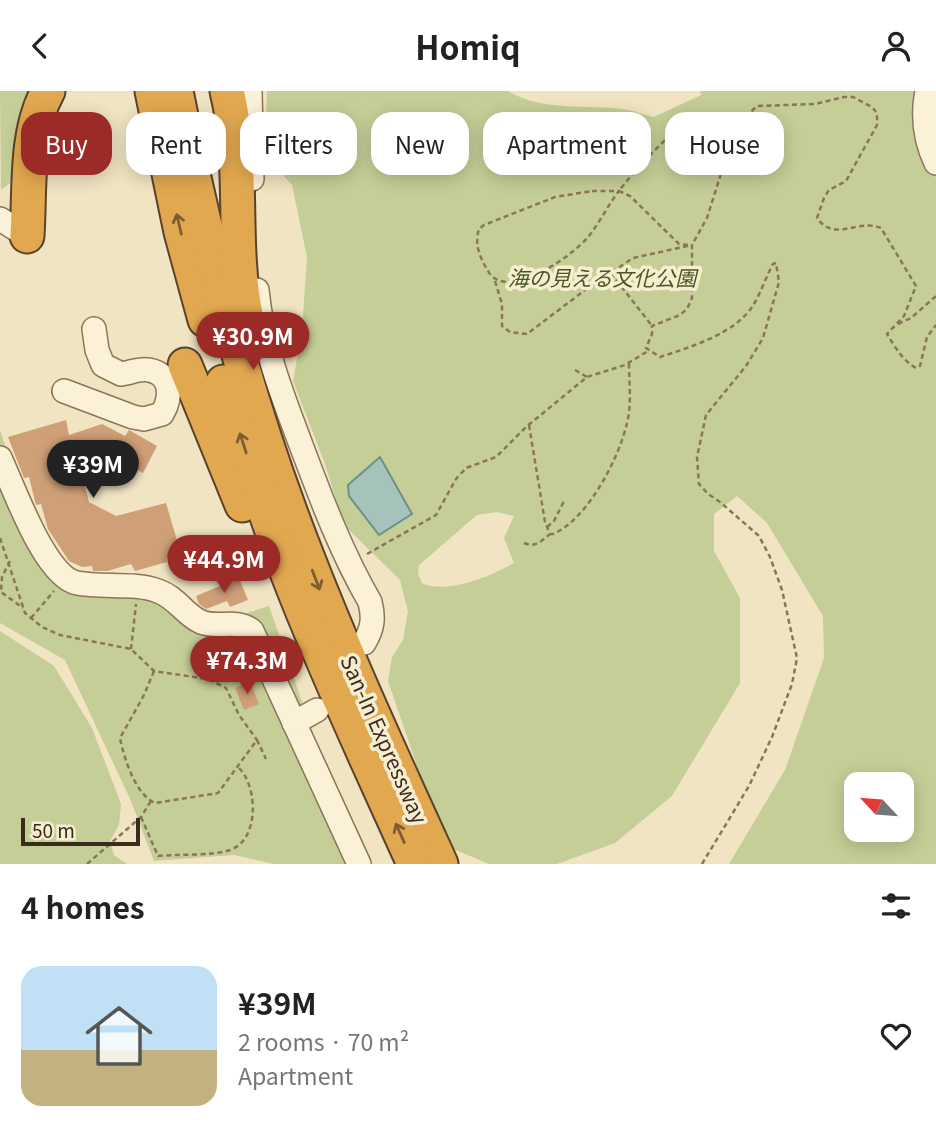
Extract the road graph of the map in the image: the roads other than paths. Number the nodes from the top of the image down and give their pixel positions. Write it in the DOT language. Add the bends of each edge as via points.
graph roads {
  1 [pos="48,91"];
  2 [pos="152,91"];
  3 [pos="176,91"];
  4 [pos="227,91"];
  5 [pos="250,91"];
  6 [pos="927,91"];
  7 [pos="936,163"];
  8 [pos="13,227"];
  9 [pos="94,330"];
  10 [pos="185,365"];
  11 [pos="64,391"];
  12 [pos="261,424"];
  13 [pos="0,458"];
  14 [pos="364,643"];
  15 [pos="317,710"];
  16 [pos="294,723"];
  17 [pos="390,792"];
  18 [pos="359,864"];
  19 [pos="414,864"];
  20 [pos="441,864"];
  1 -- 8 [label="highway"];
  17 -- 2 [label="highway, San-In Expressway, one-way" via="295,593 243,443 181,232"];
  3 -- 12 [label="highway, San-In Expressway" via="223,302"];
  4 -- 12 [label="highway" via="233,129 238,261"];
  5 -- 14 [label="street" via="252,233 259,311 283,397 324,508 370,602 371,631"];
  6 -- 7 [label="street" via="924,119"];
  9 -- 11 [label="street" via="103,365 121,374 139,370 158,373 167,381 168,404 162,414 144,419"];
  10 -- 17 [label="highway" via="277,588 316,667"];
  12 -- 17 [label="highway, San-In Expressway, one-way"];
  13 -- 16 [label="street" via="55,570 80,584 156,590 201,622 247,627"];
  15 -- 16 [label="street"];
  16 -- 18 [label="street"];
  19 -- 17 [label="highway, San-In Expressway, one-way"];
  17 -- 20 [label="highway, San-In Expressway"];
}
